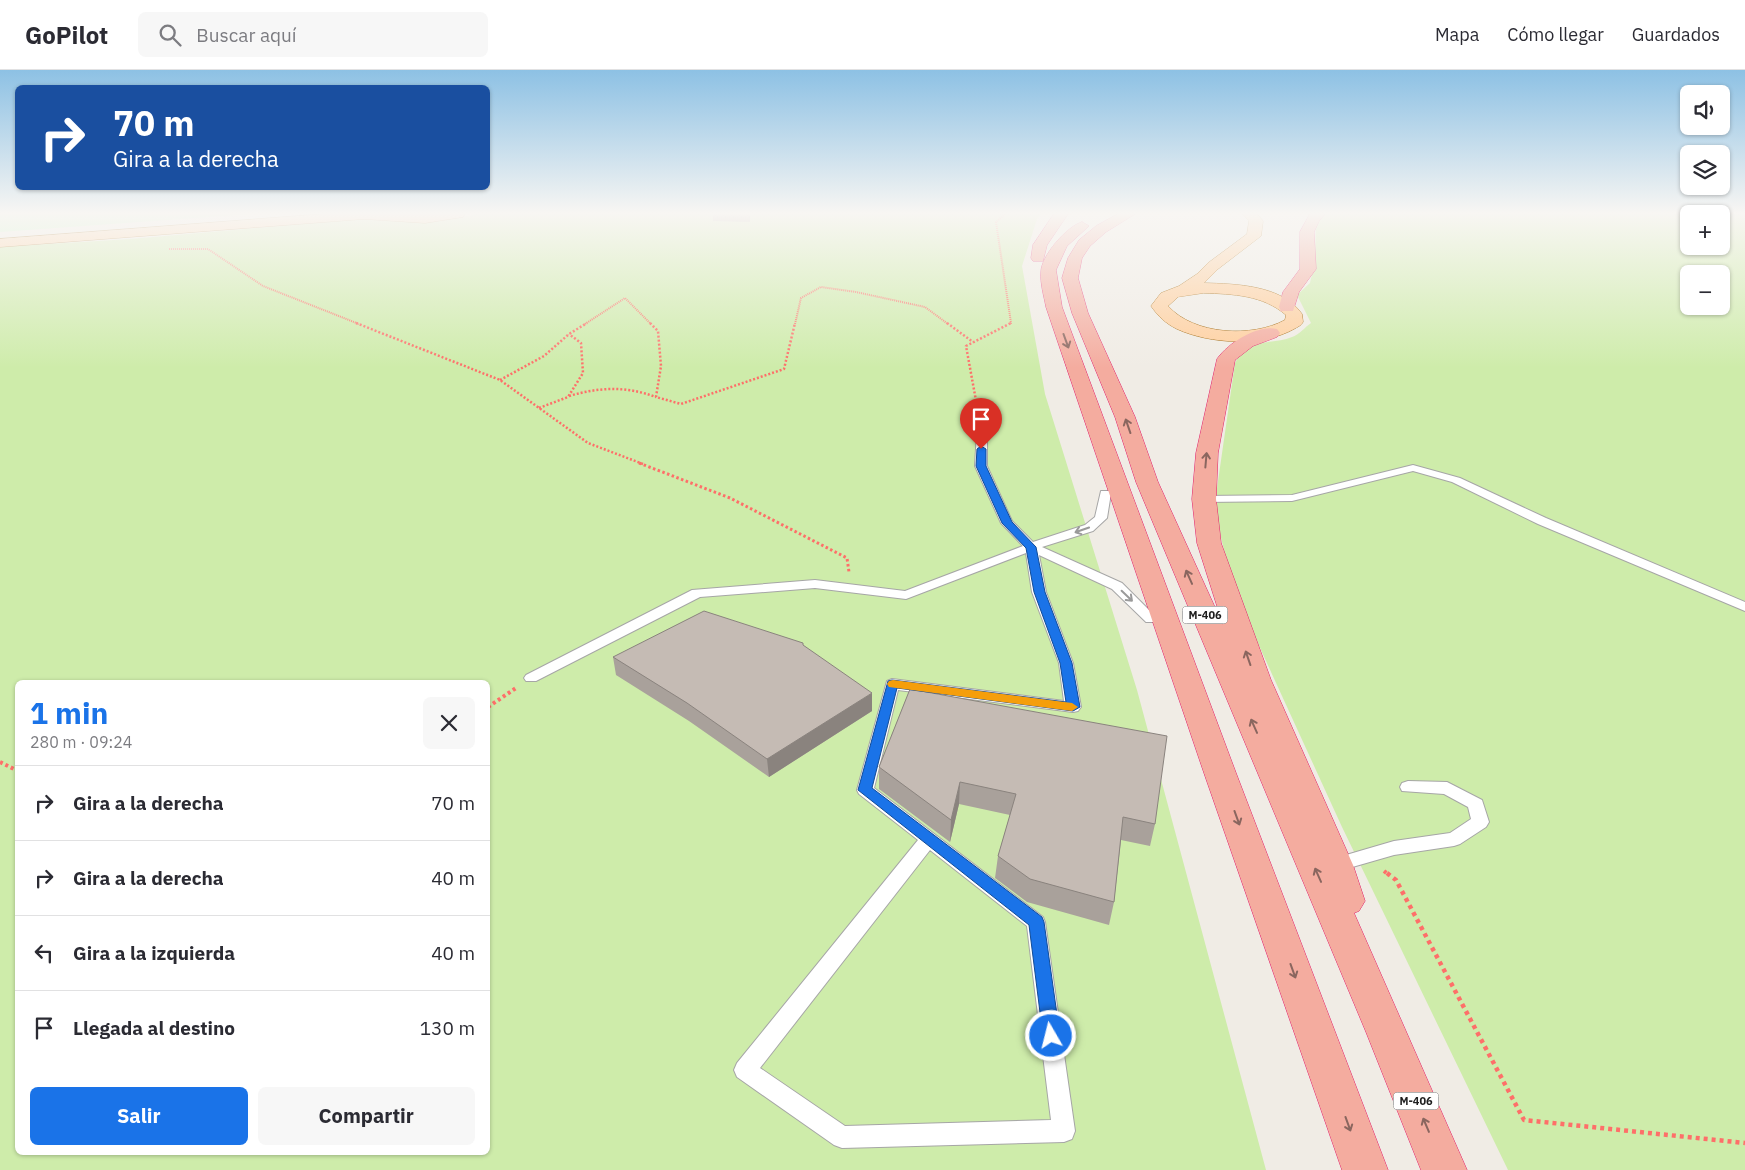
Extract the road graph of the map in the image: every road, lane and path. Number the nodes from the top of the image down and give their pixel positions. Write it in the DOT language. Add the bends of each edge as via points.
graph roads {
  1 [pos="232,265"];
  2 [pos="1002,265"];
  3 [pos="1038,265"];
  4 [pos="1050,265"];
  5 [pos="1073,265"];
  6 [pos="1308,265"];
  7 [pos="1213,266"];
  8 [pos="1184,290"];
  9 [pos="1248,292"];
  10 [pos="1287,307"];
  11 [pos="1272,333"];
  12 [pos="569,334"];
  13 [pos="973,342"];
  14 [pos="500,380"];
  15 [pos="568,397"];
  16 [pos="656,397"];
  17 [pos="539,408"];
  18 [pos="982,432"];
  19 [pos="1105,493"];
  20 [pos="1204,499"];
  21 [pos="1031,547"];
  22 [pos="852,587"];
  23 [pos="1745,608"];
  24 [pos="1151,619"];
  25 [pos="531,678"];
  26 [pos="490,707"];
  27 [pos="0,762"];
  28 [pos="15,770"];
  29 [pos="1220,772"];
  30 [pos="1408,787"];
  31 [pos="929,839"];
  32 [pos="1350,861"];
  33 [pos="1387,1032"];
  34 [pos="1745,1143"];
  35 [pos="1365,1170"];
  36 [pos="1444,1170"];
  1 -- 14 [label="path" via="263,286"];
  2 -- 13 [label="path" via="1011,323"];
  3 -- 19 [label="highway" via="1036,278 1044,328"];
  4 -- 29 [label="highway, M-406, one-way" via="1048,270 1054,307"];
  33 -- 5 [label="highway, M-406, one-way" via="1147,482 1125,417 1080,313 1070,278"];
  6 -- 10 [label="highway" via="1291,292"];
  7 -- 8 [label="main road"];
  7 -- 9 [label="main road" via="1222,278"];
  8 -- 9 [label="main road" via="1218,288"];
  8 -- 11 [label="main road" via="1162,299 1159,306 1173,321 1231,335"];
  9 -- 10 [label="main road"];
  10 -- 11 [label="main road" via="1294,314 1294,322"];
  20 -- 11 [label="highway, one-way" via="1207,453 1226,359 1244,342"];
  12 -- 14 [label="path" via="544,356"];
  12 -- 15 [label="path" via="581,343 583,373"];
  12 -- 16 [label="path" via="625,298 658,331 661,366"];
  13 -- 16 [label="path" via="925,308 821,287 800,298 784,370 681,404"];
  13 -- 18 [label="path" via="966,346"];
  14 -- 17 [label="path"];
  15 -- 16 [label="path" via="590,390 626,387"];
  15 -- 17 [label="path"];
  17 -- 22 [label="path" via="588,443 730,498 847,558"];
  18 -- 21 [label="lane" via="981,466 1007,523"];
  19 -- 21 [label="lane, one-way" via="1101,518 1089,528"];
  19 -- 24 [label="highway"];
  20 -- 23 [label="lane" via="1292,498 1413,468 1456,480 1542,521"];
  32 -- 20 [label="highway, one-way" via="1256,680 1209,543"];
  21 -- 22 [label="lane" via="906,594"];
  21 -- 24 [label="lane, one-way" via="1117,586"];
  21 -- 31 [label="lane" via="1039,592 1066,663 1073,707 892,684 865,790"];
  22 -- 25 [label="lane" via="815,584 697,593"];
  24 -- 29 [label="highway" via="1184,704"];
  25 -- 26 [label="path"];
  27 -- 28 [label="path"];
  29 -- 35 [label="highway, M-406, one-way"];
  30 -- 32 [label="lane" via="1447,788 1476,804 1480,822 1454,839 1394,848"];
  31 -- 31 [label="lane" via="1036,922 1064,1130 842,1137 745,1070"];
  32 -- 33 [label="highway"];
  32 -- 34 [label="path" via="1396,880 1524,1120"];
  36 -- 33 [label="highway, M-406, one-way"];
}
